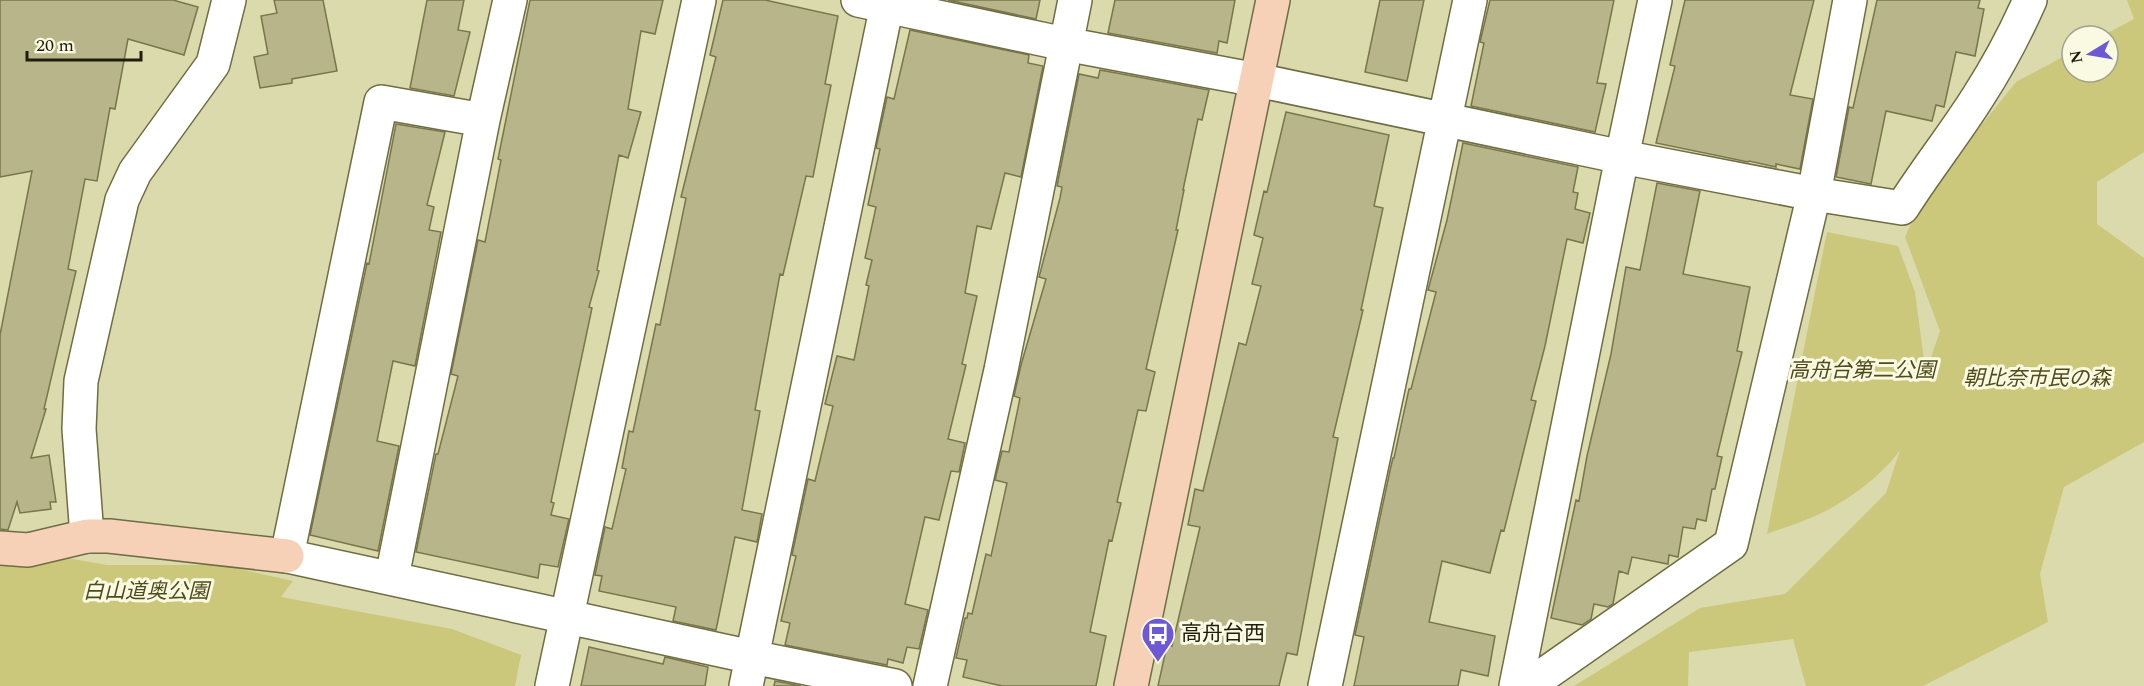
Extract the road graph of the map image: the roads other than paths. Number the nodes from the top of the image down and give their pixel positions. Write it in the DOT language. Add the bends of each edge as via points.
graph roads {
  1 [pos="230,0"];
  2 [pos="510,0"];
  3 [pos="699,0"];
  4 [pos="1075,0"];
  5 [pos="1273,0"];
  6 [pos="1470,0"];
  7 [pos="1655,0"];
  8 [pos="1850,0"];
  9 [pos="2030,0"];
  10 [pos="878,2"];
  11 [pos="1065,44"];
  12 [pos="1257,80"];
  13 [pos="483,120"];
  14 [pos="1445,121"];
  15 [pos="1622,157"];
  16 [pos="1814,194"];
  17 [pos="87,536"];
  18 [pos="0,548"];
  19 [pos="287,556"];
  20 [pos="392,578"];
  21 [pos="567,616"];
  22 [pos="749,672"];
  23 [pos="552,686"];
  24 [pos="895,686"];
  25 [pos="930,686"];
  26 [pos="1131,686"];
  27 [pos="1325,686"];
  28 [pos="1516,686"];
  29 [pos="1528,686"];
  1 -- 17 [label="street" via="213,64 135,172 122,200 81,381 79,429"];
  2 -- 13 [label="street"];
  3 -- 21 [label="street"];
  4 -- 11 [label="street"];
  5 -- 12 [label="street"];
  6 -- 14 [label="street"];
  7 -- 15 [label="street"];
  8 -- 16 [label="street"];
  9 -- 16 [label="street" via="1978,98 1902,208"];
  10 -- 11 [label="street"];
  10 -- 22 [label="street"];
  11 -- 12 [label="street"];
  11 -- 25 [label="street" via="1001,370"];
  12 -- 14 [label="street"];
  12 -- 26 [label="street"];
  13 -- 19 [label="street" via="381,102"];
  13 -- 20 [label="street"];
  14 -- 15 [label="street"];
  14 -- 27 [label="street"];
  15 -- 16 [label="street"];
  15 -- 28 [label="street"];
  16 -- 29 [label="street" via="1731,544"];
  17 -- 18 [label="street" via="28,550"];
  17 -- 19 [label="street"];
  19 -- 20 [label="street"];
  20 -- 21 [label="street"];
  21 -- 22 [label="street"];
  21 -- 23 [label="street"];
  22 -- 24 [label="street"];
}
